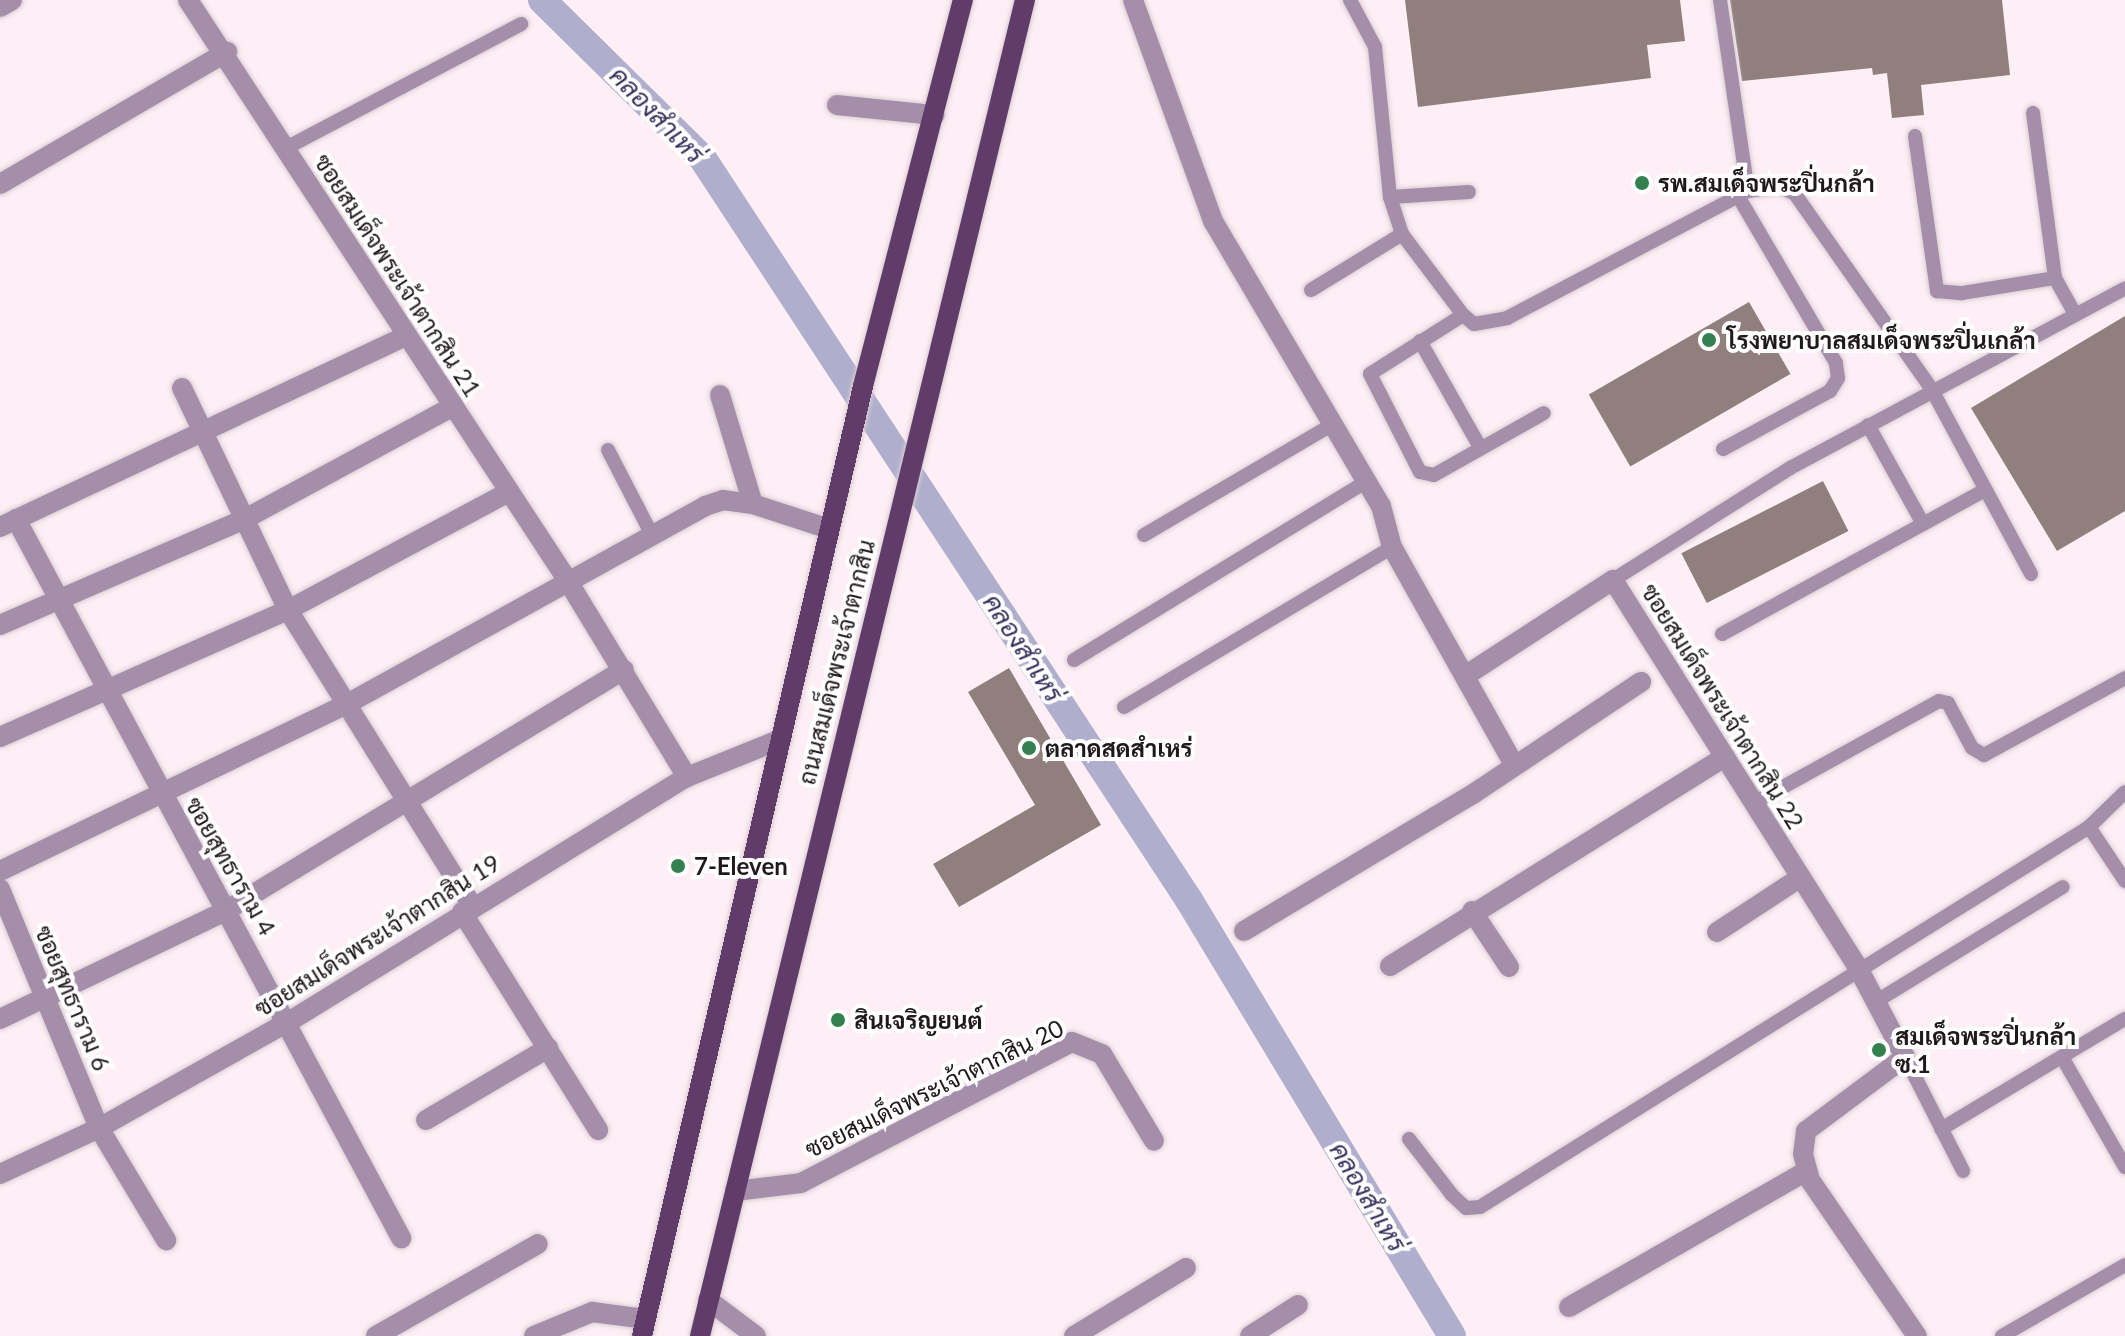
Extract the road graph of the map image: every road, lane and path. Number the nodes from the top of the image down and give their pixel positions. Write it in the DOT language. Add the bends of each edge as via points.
graph roads {
  1 [pos="12,0"];
  2 [pos="188,0"];
  3 [pos="963,0"];
  4 [pos="1025,0"];
  5 [pos="1133,0"];
  6 [pos="1350,0"];
  7 [pos="1720,0"];
  8 [pos="0,7"];
  9 [pos="521,24"];
  10 [pos="227,52"];
  11 [pos="837,105"];
  12 [pos="2033,113"];
  13 [pos="934,115"];
  14 [pos="1915,136"];
  15 [pos="286,148"];
  16 [pos="0,184"];
  17 [pos="1469,192"];
  18 [pos="1743,193"];
  19 [pos="1390,197"];
  20 [pos="1402,234"];
  21 [pos="2055,278"];
  22 [pos="2125,288"];
  23 [pos="1311,290"];
  24 [pos="2075,314"];
  25 [pos="1463,315"];
  26 [pos="405,336"];
  27 [pos="1420,341"];
  28 [pos="182,388"];
  29 [pos="1932,390"];
  30 [pos="720,395"];
  31 [pos="452,407"];
  32 [pos="1544,413"];
  33 [pos="1868,425"];
  34 [pos="1330,426"];
  35 [pos="204,431"];
  36 [pos="1480,447"];
  37 [pos="1723,449"];
  38 [pos="608,450"];
  39 [pos="1366,482"];
  40 [pos="1985,490"];
  41 [pos="509,492"];
  42 [pos="753,504"];
  43 [pos="243,520"];
  44 [pos="8,523"];
  45 [pos="1923,524"];
  46 [pos="829,529"];
  47 [pos="652,535"];
  48 [pos="1144,535"];
  49 [pos="1392,547"];
  50 [pos="2031,574"];
  51 [pos="566,578"];
  52 [pos="1613,580"];
  53 [pos="60,597"];
  54 [pos="288,610"];
  55 [pos="0,625"];
  56 [pos="1722,634"];
  57 [pos="1074,660"];
  58 [pos="624,670"];
  59 [pos="1468,674"];
  60 [pos="2125,678"];
  61 [pos="1641,682"];
  62 [pos="106,686"];
  63 [pos="347,704"];
  64 [pos="1124,707"];
  65 [pos="0,737"];
  66 [pos="781,739"];
  67 [pos="1725,757"];
  68 [pos="1513,763"];
  69 [pos="687,777"];
  70 [pos="2125,792"];
  71 [pos="160,796"];
  72 [pos="1754,803"];
  73 [pos="410,805"];
  74 [pos="2089,827"];
  75 [pos="0,871"];
  76 [pos="1801,877"];
  77 [pos="2125,881"];
  78 [pos="2063,887"];
  79 [pos="0,889"];
  80 [pos="467,909"];
  81 [pos="227,910"];
  82 [pos="1472,911"];
  83 [pos="1244,931"];
  84 [pos="1717,932"];
  85 [pos="1390,966"];
  86 [pos="1857,966"];
  87 [pos="1509,967"];
  88 [pos="45,1001"];
  89 [pos="1875,1002"];
  90 [pos="0,1019"];
  91 [pos="2125,1019"];
  92 [pos="290,1021"];
  93 [pos="548,1048"];
  94 [pos="1905,1057"];
  95 [pos="2062,1057"];
  96 [pos="426,1120"];
  97 [pos="99,1128"];
  98 [pos="1941,1129"];
  99 [pos="598,1130"];
  100 [pos="1409,1139"];
  101 [pos="1154,1141"];
  102 [pos="2125,1167"];
  103 [pos="1806,1171"];
  104 [pos="1963,1171"];
  105 [pos="0,1174"];
  106 [pos="735,1191"];
  107 [pos="401,1238"];
  108 [pos="166,1240"];
  109 [pos="538,1244"];
  110 [pos="2125,1265"];
  111 [pos="1186,1268"];
  112 [pos="708,1300"];
  113 [pos="1298,1305"];
  114 [pos="1569,1307"];
  115 [pos="644,1328"];
  116 [pos="376,1336"];
  117 [pos="534,1336"];
  118 [pos="700,1336"];
  119 [pos="756,1336"];
  120 [pos="1074,1336"];
  121 [pos="1250,1336"];
  122 [pos="1917,1336"];
  123 [pos="2002,1336"];
  1 -- 8 [label="street"];
  2 -- 10 [label="street, ซอยสมเด็จพระเจ้าตากสิน 21"];
  3 -- 13 [label="main road, ถนนสมเด็จพระเจ้าตากสิน"];
  4 -- 106 [label="main road, ถนนสมเด็จพระเจ้าตากสิน"];
  5 -- 34 [label="street" via="1213,221"];
  6 -- 19 [label="lane" via="1375,47"];
  7 -- 18 [label="lane"];
  9 -- 15 [label="lane"];
  10 -- 15 [label="street, ซอยสมเด็จพระเจ้าตากสิน 21"];
  10 -- 16 [label="street"];
  11 -- 13 [label="street"];
  12 -- 21 [label="lane"];
  13 -- 46 [label="main road, ถนนสมเด็จพระเจ้าตากสิน"];
  14 -- 21 [label="lane" via="1937,291 1962,293"];
  15 -- 26 [label="street, ซอยสมเด็จพระเจ้าตากสิน 21"];
  17 -- 19 [label="lane"];
  18 -- 25 [label="lane" via="1507,318 1474,324"];
  18 -- 29 [label="lane" via="1778,186 1795,194"];
  18 -- 37 [label="lane" via="1836,363 1838,378 1830,391"];
  19 -- 20 [label="lane"];
  20 -- 23 [label="lane"];
  20 -- 25 [label="lane"];
  21 -- 24 [label="lane"];
  22 -- 24 [label="lane"];
  24 -- 29 [label="lane"];
  25 -- 27 [label="lane"];
  26 -- 31 [label="street, ซอยสมเด็จพระเจ้าตากสิน 21"];
  26 -- 35 [label="street"];
  27 -- 36 [label="lane"];
  27 -- 36 [label="lane" via="1370,374 1420,472 1434,475"];
  28 -- 35 [label="street"];
  29 -- 33 [label="lane"];
  29 -- 40 [label="lane"];
  30 -- 42 [label="street"];
  31 -- 41 [label="street, ซอยสมเด็จพระเจ้าตากสิน 21"];
  31 -- 43 [label="street"];
  32 -- 36 [label="lane"];
  33 -- 45 [label="lane"];
  33 -- 52 [label="lane"];
  34 -- 39 [label="street"];
  34 -- 48 [label="lane"];
  35 -- 43 [label="street"];
  35 -- 44 [label="street"];
  38 -- 47 [label="lane"];
  39 -- 49 [label="street" via="1381,506"];
  39 -- 57 [label="lane"];
  40 -- 45 [label="lane"];
  40 -- 50 [label="lane"];
  41 -- 51 [label="street, ซอยสมเด็จพระเจ้าตากสิน 21"];
  41 -- 54 [label="street"];
  42 -- 46 [label="street"];
  42 -- 47 [label="street" via="723,500"];
  43 -- 53 [label="street"];
  43 -- 54 [label="street"];
  44 -- 53 [label="street, ซอยสุทธาราม 4"];
  45 -- 56 [label="lane"];
  46 -- 66 [label="main road, ถนนสมเด็จพระเจ้าตากสิน"];
  47 -- 51 [label="street"];
  49 -- 59 [label="street"];
  49 -- 64 [label="lane"];
  51 -- 58 [label="street, ซอยสมเด็จพระเจ้าตากสิน 21"];
  51 -- 63 [label="street"];
  52 -- 59 [label="street, ซอยสมเด็จพระเจ้าตากสิน 22"];
  52 -- 67 [label="street, ซอยสมเด็จพระเจ้าตากสิน 22"];
  53 -- 55 [label="street"];
  53 -- 62 [label="street, ซอยสุทธาราม 4"];
  54 -- 62 [label="street"];
  54 -- 63 [label="street"];
  58 -- 69 [label="street, ซอยสมเด็จพระเจ้าตากสิน 21"];
  58 -- 73 [label="street"];
  59 -- 68 [label="street"];
  60 -- 72 [label="lane" via="1984,755 1972,748 1948,703 1939,701"];
  61 -- 68 [label="street"];
  62 -- 65 [label="street"];
  62 -- 71 [label="street, ซอยสุทธาราม 4"];
  63 -- 71 [label="street"];
  63 -- 73 [label="street"];
  66 -- 69 [label="street, ซอยสมเด็จพระเจ้าตากสิน 19"];
  66 -- 115 [label="main road, ถนนสมเด็จพระเจ้าตากสิน"];
  67 -- 72 [label="street, ซอยสมเด็จพระเจ้าตากสิน 22"];
  67 -- 82 [label="street"];
  68 -- 83 [label="street" via="1473,794"];
  69 -- 80 [label="street, ซอยสมเด็จพระเจ้าตากสิน 19"];
  70 -- 74 [label="lane"];
  71 -- 75 [label="street"];
  71 -- 81 [label="street, ซอยสุทธาราม 4"];
  72 -- 76 [label="street, ซอยสมเด็จพระเจ้าตากสิน 22"];
  73 -- 80 [label="street"];
  73 -- 81 [label="street"];
  74 -- 77 [label="lane"];
  74 -- 86 [label="lane"];
  76 -- 84 [label="street"];
  76 -- 86 [label="street, ซอยสมเด็จพระเจ้าตากสิน 22"];
  78 -- 89 [label="lane"];
  79 -- 88 [label="street, ซอยสุทธาราม 6"];
  80 -- 92 [label="street, ซอยสมเด็จพระเจ้าตากสิน 19"];
  80 -- 93 [label="street"];
  81 -- 88 [label="street"];
  81 -- 92 [label="street, ซอยสุทธาราม 4"];
  82 -- 85 [label="street"];
  82 -- 87 [label="street"];
  86 -- 89 [label="street, ซอยสมเด็จพระเจ้าตากสิน 22"];
  86 -- 100 [label="lane" via="1480,1207 1466,1208 1452,1195"];
  88 -- 90 [label="street"];
  88 -- 97 [label="street, ซอยสุทธาราม 6"];
  89 -- 94 [label="street, ซอยสมเด็จพระเจ้าตากสิน 22"];
  91 -- 95 [label="lane"];
  92 -- 97 [label="street, ซอยสมเด็จพระเจ้าตากสิน 19"];
  92 -- 107 [label="street, ซอยสุทธาราม 4"];
  93 -- 96 [label="street"];
  93 -- 99 [label="street"];
  94 -- 98 [label="lane"];
  94 -- 103 [label="street" via="1806,1131"];
  95 -- 98 [label="lane"];
  95 -- 102 [label="lane"];
  97 -- 105 [label="street, ซอยสมเด็จพระเจ้าตากสิน 19"];
  97 -- 108 [label="street, ซอยสุทธาราม 6"];
  98 -- 104 [label="lane"];
  101 -- 106 [label="street, ซอยสมเด็จพระเจ้าตากสิน 20" via="1102,1054 1072,1042 801,1183"];
  103 -- 114 [label="street"];
  103 -- 122 [label="street"];
  106 -- 112 [label="main road, ถนนสมเด็จพระเจ้าตากสิน"];
  109 -- 116 [label="street"];
  110 -- 123 [label="lane"];
  111 -- 120 [label="street"];
  112 -- 118 [label="main road, ถนนสมเด็จพระเจ้าตากสิน"];
  112 -- 119 [label="street"];
  113 -- 121 [label="street"];
  115 -- 117 [label="street" via="592,1312"];
}
